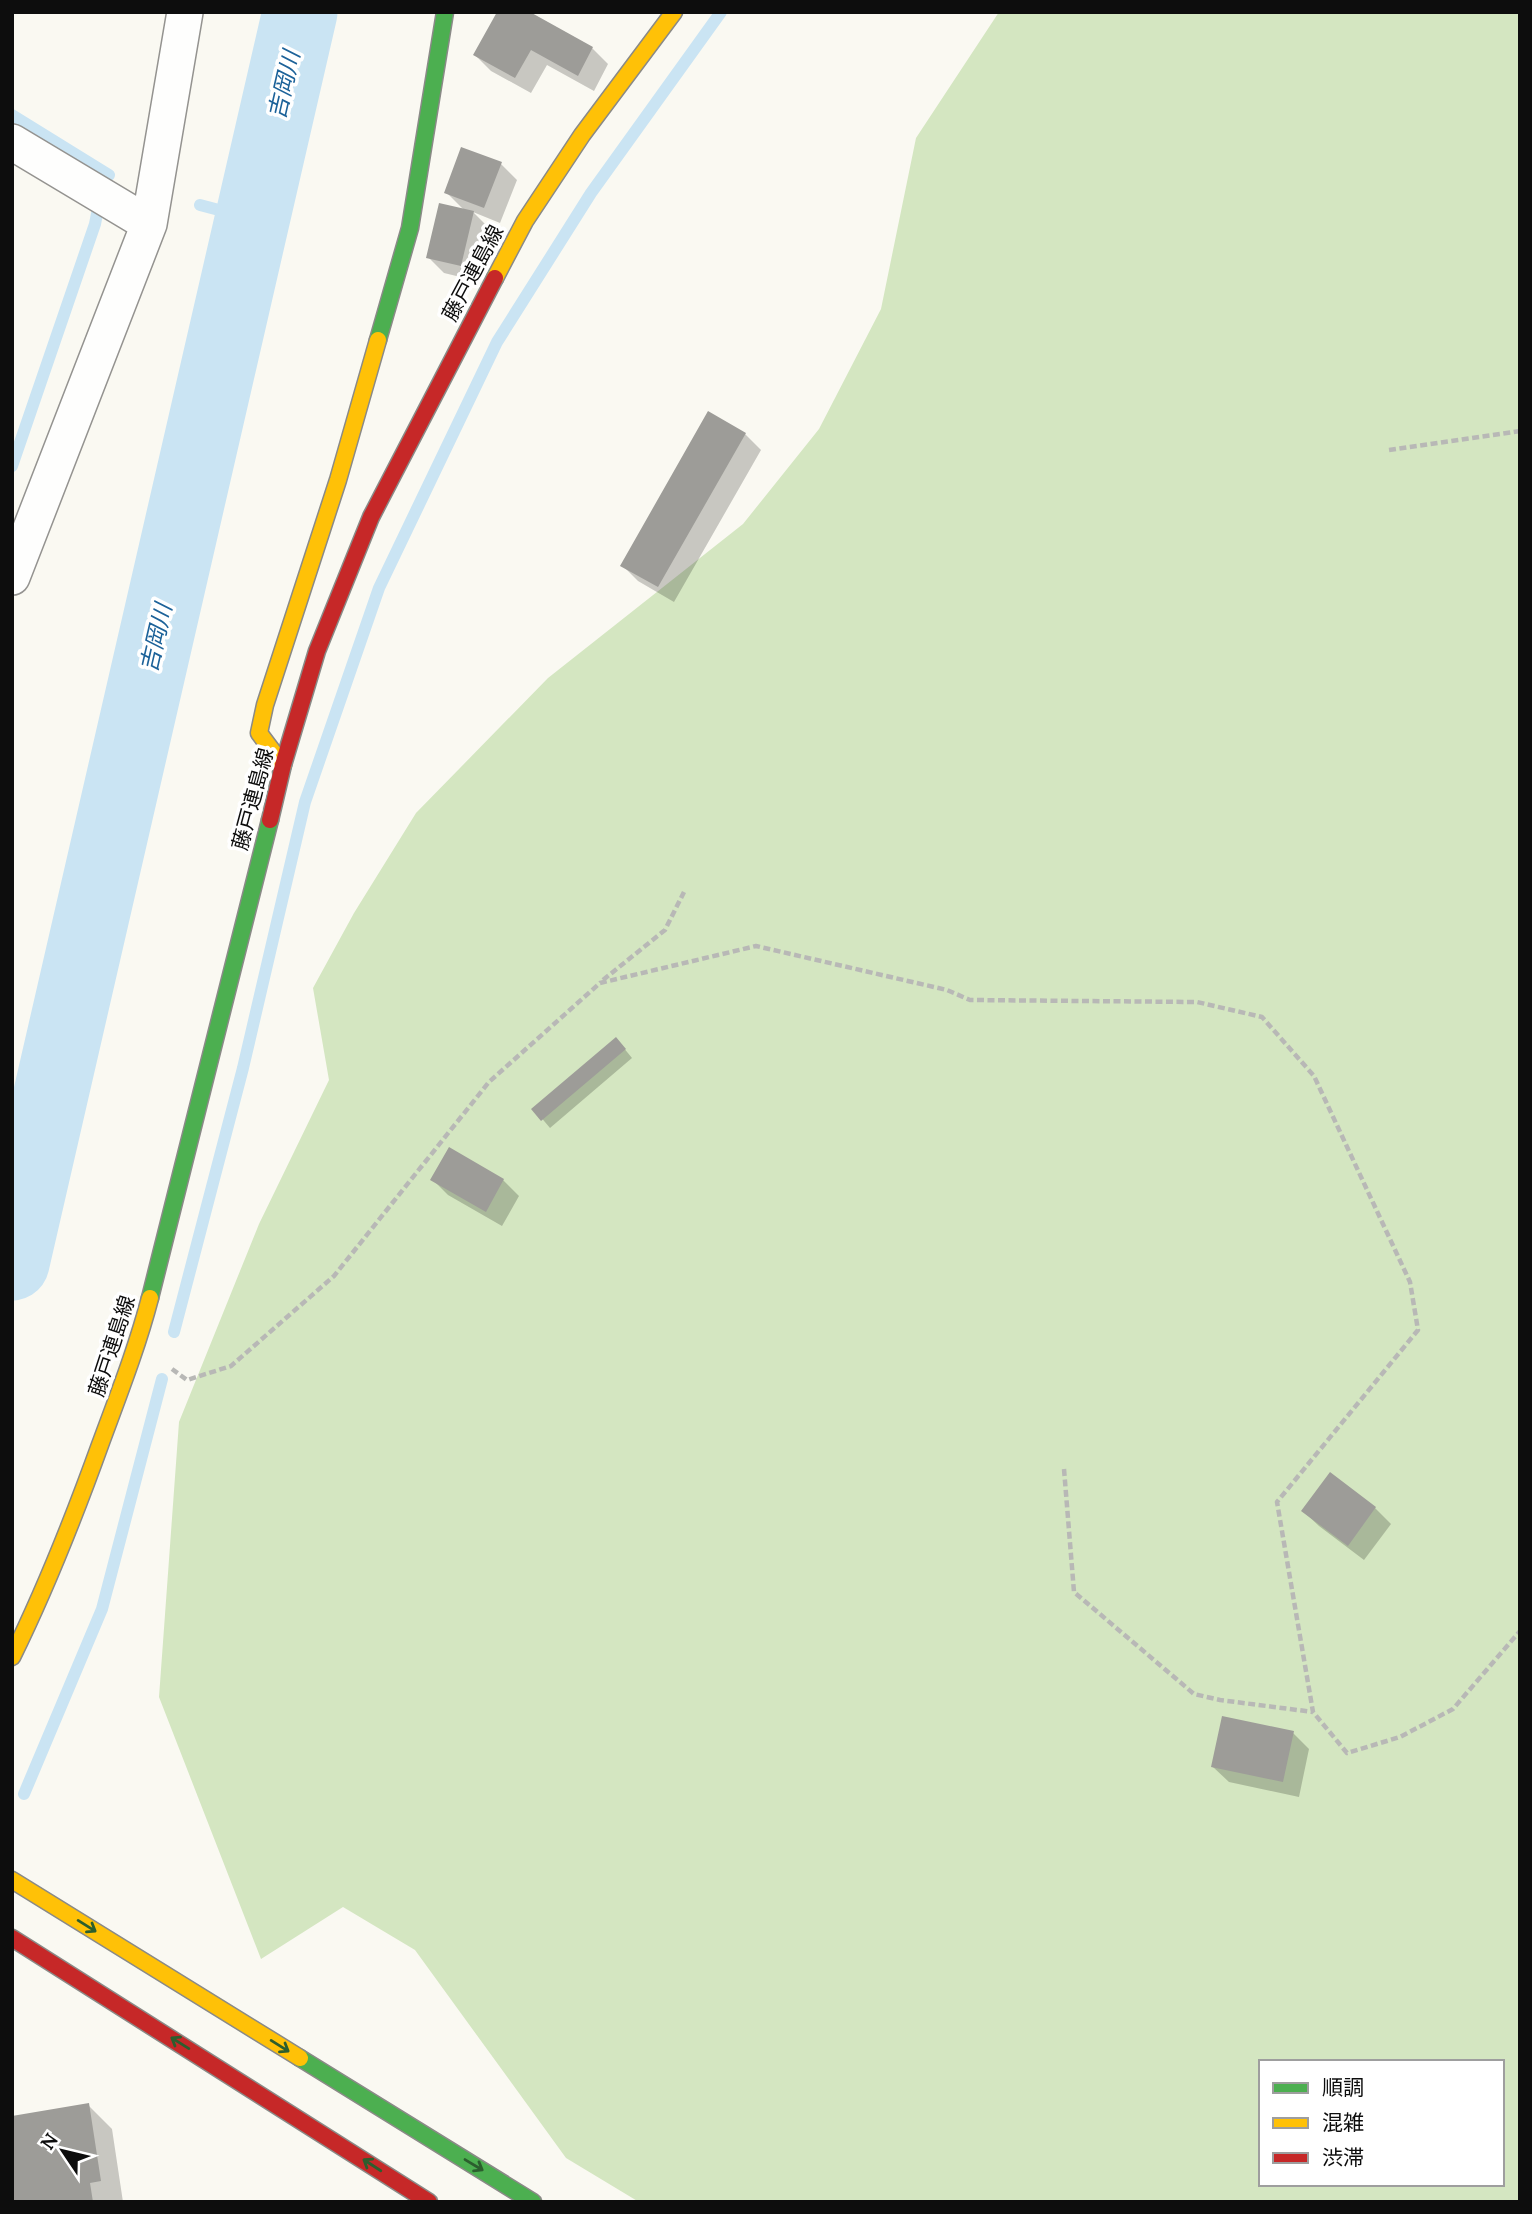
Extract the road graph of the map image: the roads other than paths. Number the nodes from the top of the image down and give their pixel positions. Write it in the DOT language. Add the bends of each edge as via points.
graph roads {
  1 [pos="185,12"];
  2 [pos="445,12"];
  3 [pos="674,12"];
  4 [pos="12,142"];
  5 [pos="149,224"];
  6 [pos="12,577"];
  7 [pos="283,765"];
  8 [pos="12,1657"];
  9 [pos="12,1880"];
  10 [pos="12,1938"];
  11 [pos="429,2202"];
  12 [pos="533,2202"];
  1 -- 5 [label="street"];
  2 -- 7 [label="street" via="410,228 259,733"];
  3 -- 7 [label="street, 藤戸連島線" via="532,210 477,309 371,517 317,651"];
  4 -- 5 [label="street"];
  5 -- 6 [label="street"];
  7 -- 8 [label="street, 藤戸連島線" via="138,1343 78,1506"];
  9 -- 12 [label="street, one-way"];
  11 -- 10 [label="street, one-way"];
}
